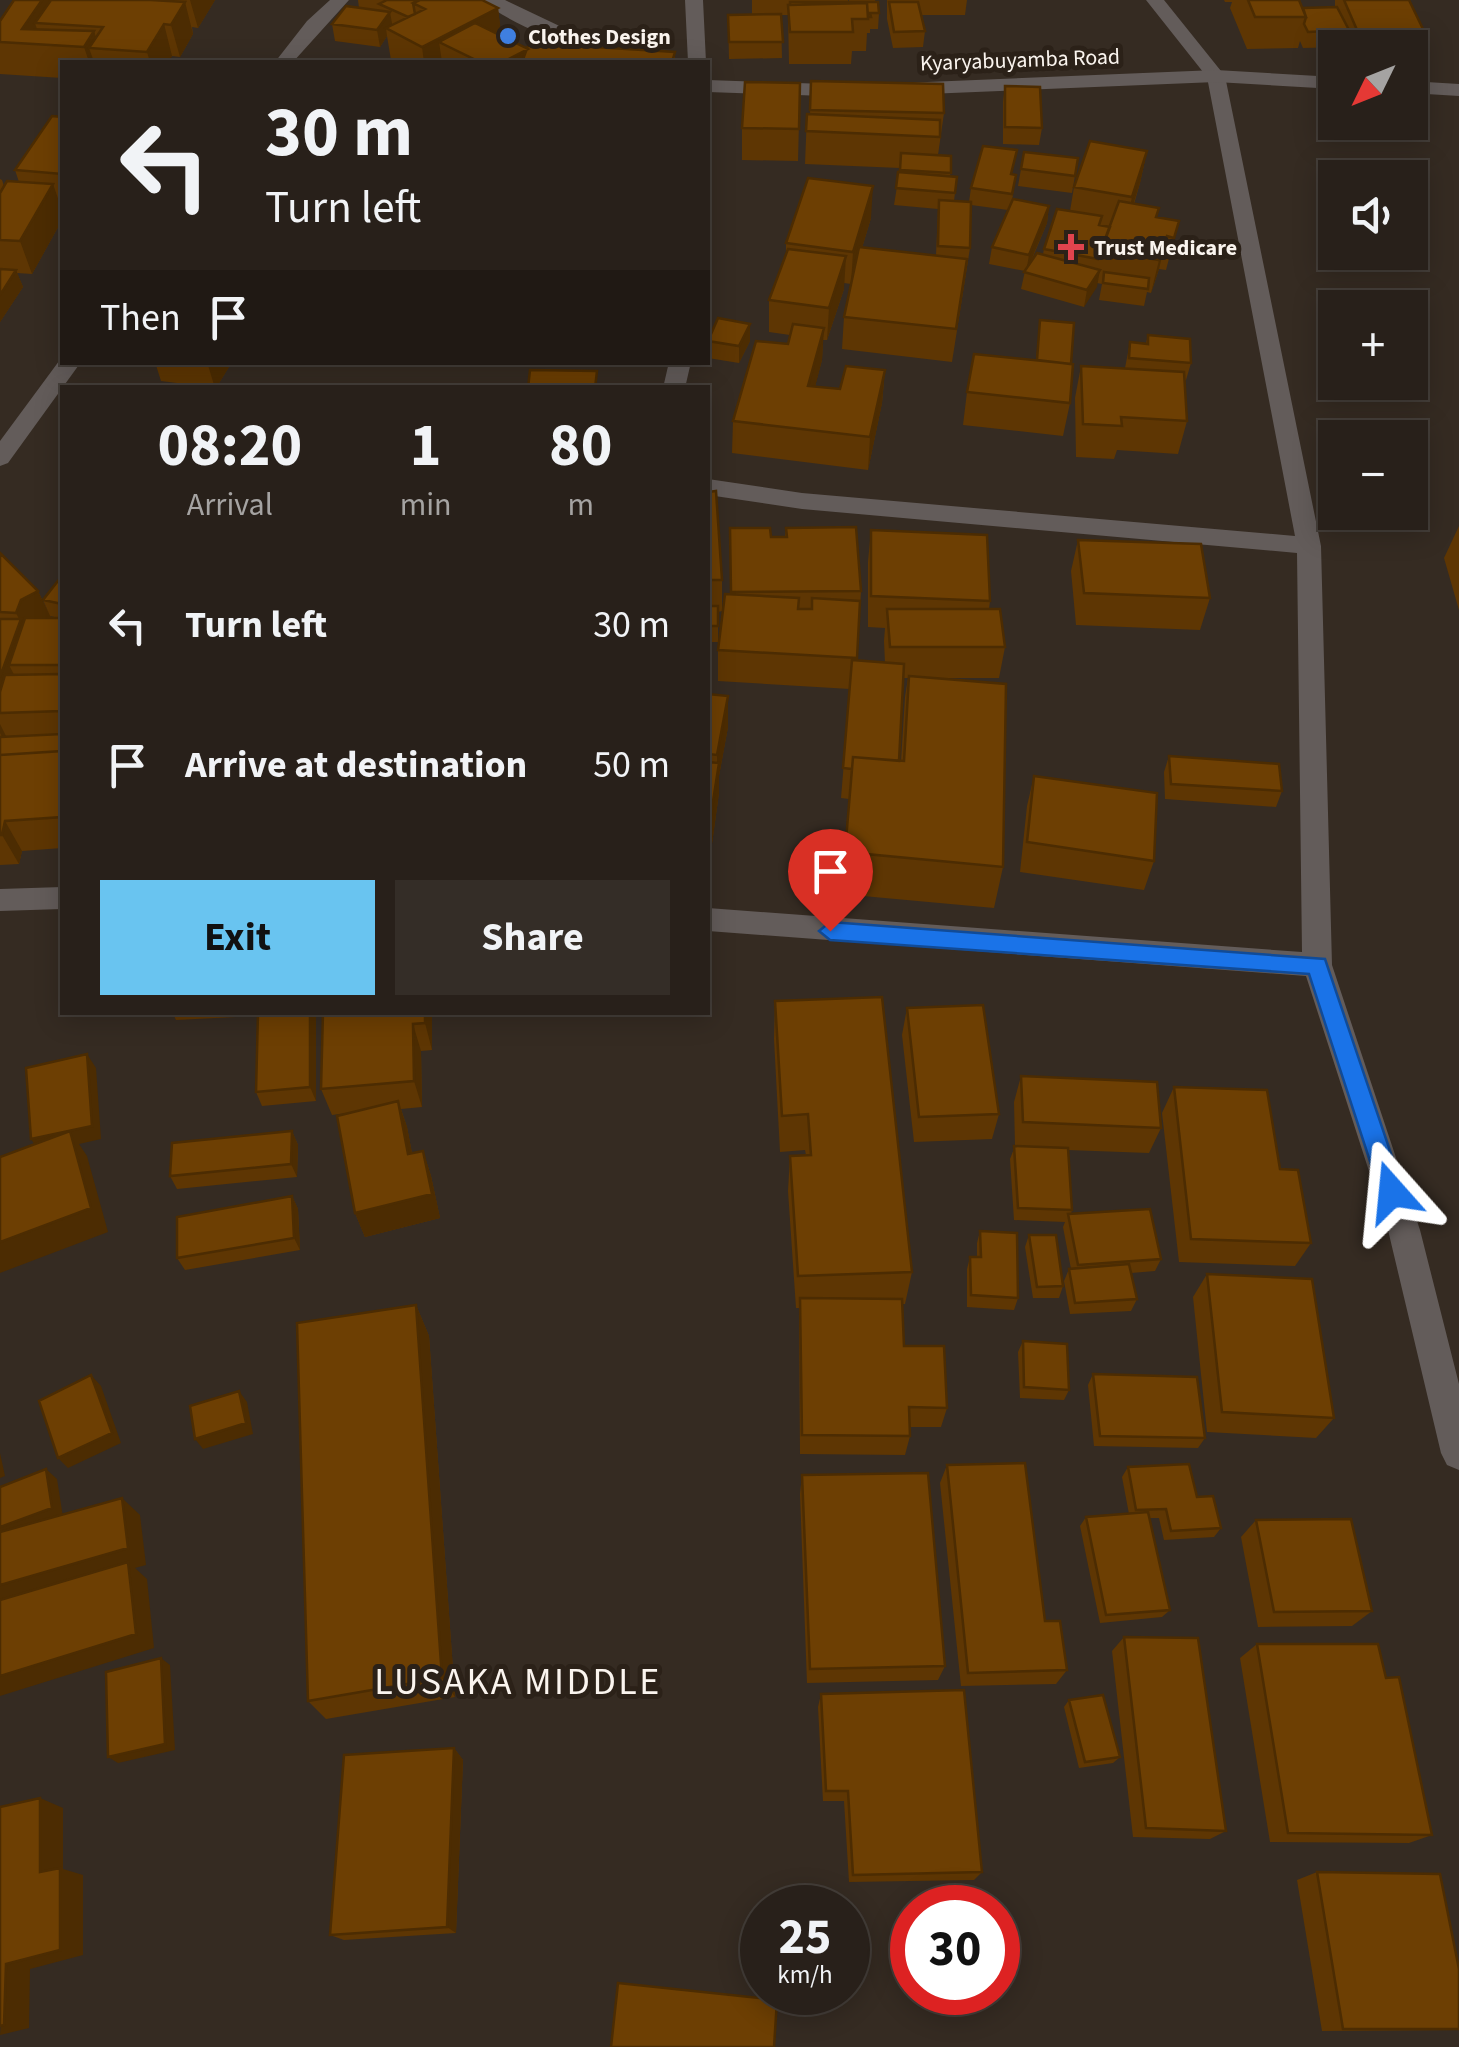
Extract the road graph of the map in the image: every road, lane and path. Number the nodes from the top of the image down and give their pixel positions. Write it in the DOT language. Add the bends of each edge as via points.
graph roads {
  1 [pos="340,0"];
  2 [pos="492,0"];
  3 [pos="694,0"];
  4 [pos="1155,0"];
  5 [pos="286,60"];
  6 [pos="640,60"];
  7 [pos="697,60"];
  8 [pos="1216,76"];
  9 [pos="1318,82"];
  10 [pos="710,86"];
  11 [pos="1428,88"];
  12 [pos="1459,90"];
  13 [pos="68,365"];
  14 [pos="0,458"];
  15 [pos="710,487"];
  16 [pos="1309,546"];
  17 [pos="60,898"];
  18 [pos="0,900"];
  19 [pos="710,920"];
  20 [pos="1317,965"];
  21 [pos="1459,1453"];
  1 -- 5 [label="street"];
  2 -- 6 [label="street" via="584,45"];
  3 -- 7 [label="street"];
  4 -- 8 [label="street"];
  8 -- 9 [label="street, Kyaryabuyamba Road"];
  8 -- 10 [label="street, Kyaryabuyamba Road" via="842,92"];
  8 -- 16 [label="street"];
  11 -- 12 [label="street"];
  13 -- 14 [label="street"];
  15 -- 16 [label="street"];
  16 -- 20 [label="street"];
  17 -- 18 [label="street"];
  19 -- 20 [label="street"];
  20 -- 21 [label="street" via="1404,1230"];
}
